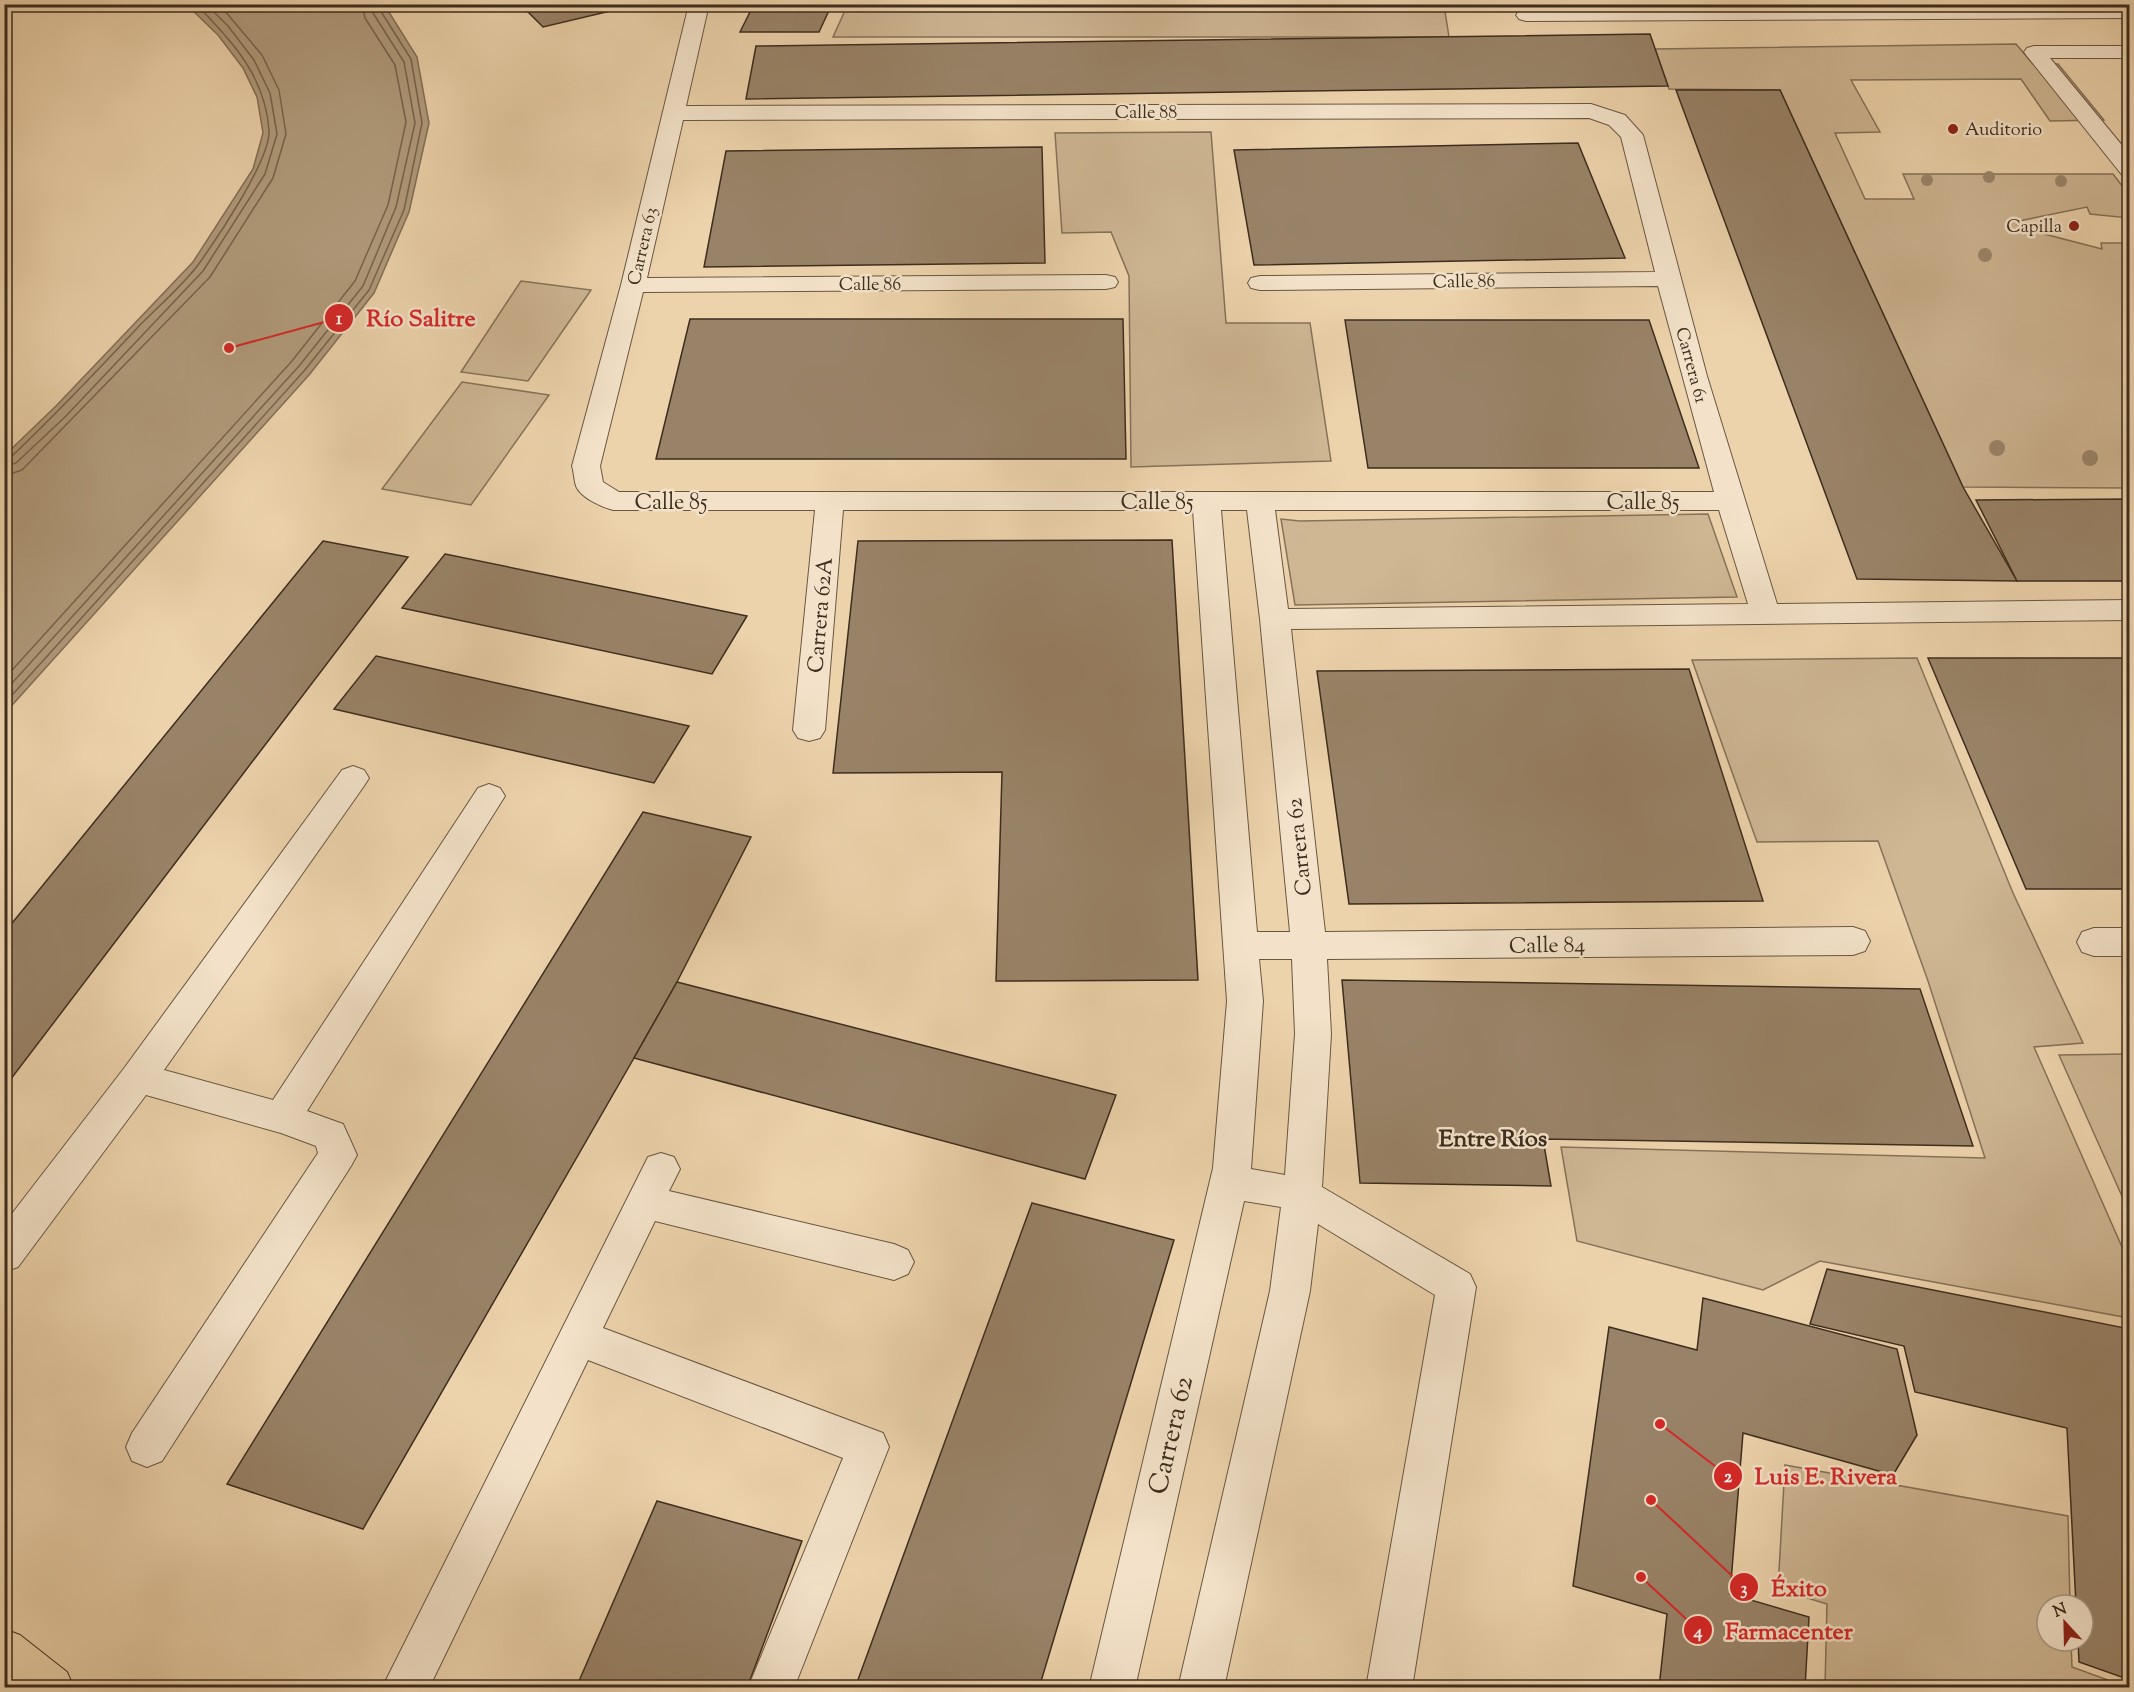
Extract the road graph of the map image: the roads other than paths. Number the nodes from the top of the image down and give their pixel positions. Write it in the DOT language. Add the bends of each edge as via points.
graph roads {
  1 [pos="699,4"];
  2 [pos="2130,12"];
  3 [pos="1526,15"];
  4 [pos="2130,52"];
  5 [pos="673,113"];
  6 [pos="1617,120"];
  7 [pos="2130,170"];
  8 [pos="1668,279"];
  9 [pos="1106,282"];
  10 [pos="1260,284"];
  11 [pos="633,285"];
  12 [pos="590,486"];
  13 [pos="830,501"];
  14 [pos="1206,501"];
  15 [pos="1260,501"];
  16 [pos="1729,501"];
  17 [pos="2130,610"];
  18 [pos="1766,614"];
  19 [pos="1275,619"];
  20 [pos="809,730"];
  21 [pos="353,778"];
  22 [pos="489,796"];
  23 [pos="1853,941"];
  24 [pos="2094,942"];
  25 [pos="2130,942"];
  26 [pos="1241,946"];
  27 [pos="1309,946"];
  28 [pos="138,1078"];
  29 [pos="282,1118"];
  30 [pos="1229,1182"];
  31 [pos="1301,1194"];
  32 [pos="4,1255"];
  33 [pos="894,1262"];
  34 [pos="579,1338"];
  35 [pos="147,1447"];
  36 [pos="4,1651"];
  37 [pos="51,1688"];
  38 [pos="405,1688"];
  39 [pos="771,1688"];
  40 [pos="1112,1688"];
  41 [pos="1201,1688"];
  42 [pos="1389,1688"];
  1 -- 5 [label="street, Carrera 63"];
  2 -- 3 [label="street"];
  4 -- 7 [label="street" via="2034,52"];
  5 -- 6 [label="street, Calle 88" via="1592,111"];
  5 -- 11 [label="street, Carrera 63"];
  6 -- 8 [label="street, Carrera 61" via="1632,135"];
  8 -- 10 [label="street, Calle 86"];
  8 -- 16 [label="street, Carrera 61"];
  9 -- 11 [label="street, Calle 86"];
  11 -- 12 [label="street, Carrera 63" via="586,466"];
  12 -- 13 [label="street, Calle 85" via="613,501"];
  13 -- 14 [label="street, Calle 85"];
  13 -- 20 [label="street, Carrera 62A"];
  14 -- 15 [label="street, Calle 85"];
  14 -- 26 [label="street, Carrera 62"];
  15 -- 16 [label="street, Calle 85"];
  15 -- 19 [label="street, Carrera 62"];
  16 -- 18 [label="street, Carrera 61"];
  17 -- 18 [label="street"];
  18 -- 19 [label="street"];
  19 -- 27 [label="street, Carrera 62"];
  21 -- 28 [label="street"];
  22 -- 29 [label="street"];
  23 -- 27 [label="street, Calle 84"];
  24 -- 25 [label="street"];
  26 -- 27 [label="street, Calle 84"];
  26 -- 30 [label="street, Carrera 62" via="1245,1001"];
  27 -- 31 [label="street, Carrera 62" via="1313,1034"];
  28 -- 29 [label="street"];
  28 -- 32 [label="street"];
  29 -- 35 [label="street" via="330,1135 338,1155"];
  30 -- 31 [label="street"];
  30 -- 40 [label="street, Carrera 62"];
  31 -- 41 [label="street, Carrera 62" via="1290,1292"];
  31 -- 42 [label="street" via="1456,1287"];
  33 -- 34 [label="street" via="654,1186"];
  34 -- 38 [label="street"];
  34 -- 39 [label="street" via="868,1447"];
  36 -- 37 [label="highway"];
}
